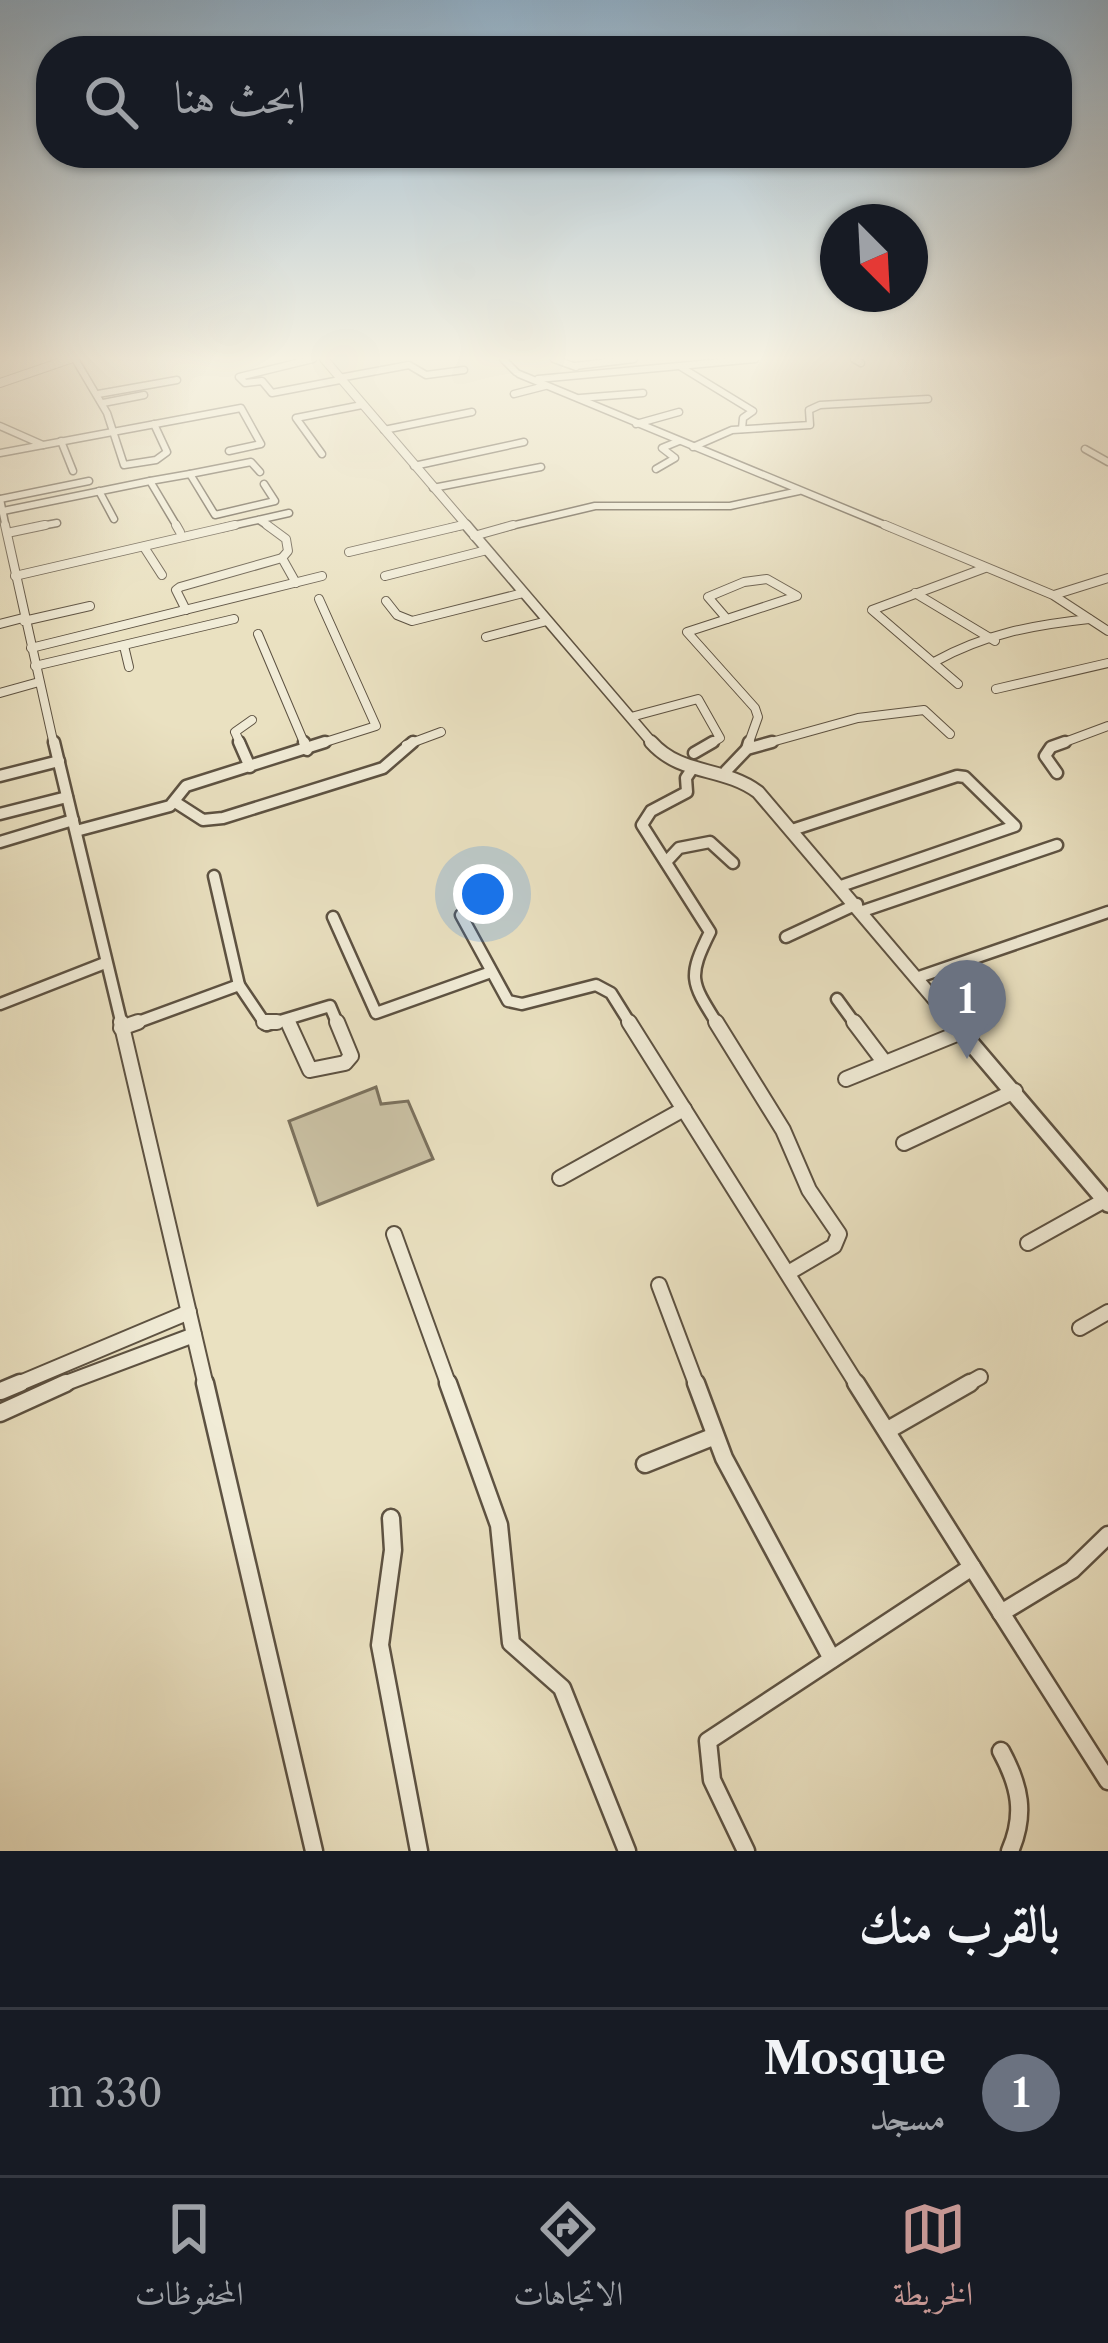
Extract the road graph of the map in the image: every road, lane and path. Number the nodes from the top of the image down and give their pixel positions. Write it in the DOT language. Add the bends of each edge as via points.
graph roads {
  1 [pos="41,445"];
  2 [pos="64,445"];
  3 [pos="117,445"];
  4 [pos="163,445"];
  5 [pos="255,445"];
  6 [pos="316,445"];
  7 [pos="397,445"];
  8 [pos="509,445"];
  9 [pos="669,445"];
  10 [pos="688,445"];
  11 [pos="696,445"];
  12 [pos="693,447"];
  13 [pos="1085,449"];
  14 [pos="229,452"];
  15 [pos="0,453"];
  16 [pos="322,454"];
  17 [pos="1108,462"];
  18 [pos="414,466"];
  19 [pos="541,467"];
  20 [pos="656,469"];
  21 [pos="73,471"];
  22 [pos="260,472"];
  23 [pos="190,474"];
  24 [pos="89,481"];
  25 [pos="150,481"];
  26 [pos="263,484"];
  27 [pos="433,488"];
  28 [pos="99,491"];
  29 [pos="800,491"];
  30 [pos="275,501"];
  31 [pos="1,503"];
  32 [pos="114,519"];
  33 [pos="259,520"];
  34 [pos="57,523"];
  35 [pos="464,525"];
  36 [pos="180,532"];
  37 [pos="7,533"];
  38 [pos="474,536"];
  39 [pos="144,547"];
  40 [pos="487,550"];
  41 [pos="349,552"];
  42 [pos="282,559"];
  43 [pos="986,568"];
  44 [pos="10,574"];
  45 [pos="162,574"];
  46 [pos="322,576"];
  47 [pos="386,576"];
  48 [pos="1108,578"];
  49 [pos="296,583"];
  50 [pos="524,593"];
  51 [pos="915,593"];
  52 [pos="1053,595"];
  53 [pos="320,598"];
  54 [pos="386,601"];
  55 [pos="90,605"];
  56 [pos="186,610"];
  57 [pos="234,619"];
  58 [pos="728,619"];
  59 [pos="1090,619"];
  60 [pos="23,620"];
  61 [pos="547,621"];
  62 [pos="0,624"];
  63 [pos="974,629"];
  64 [pos="1108,631"];
  65 [pos="258,634"];
  66 [pos="486,637"];
  67 [pos="974,641"];
  68 [pos="995,641"];
  69 [pos="124,646"];
  70 [pos="31,648"];
  71 [pos="936,662"];
  72 [pos="1108,663"];
  73 [pos="35,666"];
  74 [pos="129,667"];
  75 [pos="39,682"];
  76 [pos="958,684"];
  77 [pos="996,689"];
  78 [pos="0,693"];
  79 [pos="631,717"];
  80 [pos="252,720"];
  81 [pos="1108,726"];
  82 [pos="441,732"];
  83 [pos="950,734"];
  84 [pos="747,749"];
  85 [pos="308,750"];
  86 [pos="694,753"];
  87 [pos="59,761"];
  88 [pos="250,767"];
  89 [pos="692,769"];
  90 [pos="726,771"];
  91 [pos="1057,773"];
  92 [pos="0,776"];
  93 [pos="67,797"];
  94 [pos="175,802"];
  95 [pos="0,814"];
  96 [pos="74,825"];
  97 [pos="792,830"];
  98 [pos="0,842"];
  99 [pos="1057,845"];
  100 [pos="666,862"];
  101 [pos="733,863"];
  102 [pos="214,876"];
  103 [pos="841,886"];
  104 [pos="860,908"];
  105 [pos="1108,912"];
  106 [pos="461,916"];
  107 [pos="333,917"];
  108 [pos="786,937"];
  109 [pos="105,962"];
  110 [pos="490,972"];
  111 [pos="919,977"];
  112 [pos="239,985"];
  113 [pos="837,999"];
  114 [pos="0,1004"];
  115 [pos="287,1019"];
  116 [pos="121,1028"];
  117 [pos="964,1031"];
  118 [pos="885,1063"];
  119 [pos="845,1078"];
  120 [pos="1015,1090"];
  121 [pos="684,1109"];
  122 [pos="904,1143"];
  123 [pos="560,1178"];
  124 [pos="1106,1202"];
  125 [pos="394,1234"];
  126 [pos="1028,1243"];
  127 [pos="788,1273"];
  128 [pos="659,1285"];
  129 [pos="189,1312"];
  130 [pos="1108,1312"];
  131 [pos="1080,1328"];
  132 [pos="194,1335"];
  133 [pos="980,1377"];
  134 [pos="1,1391"];
  135 [pos="0,1413"];
  136 [pos="889,1430"];
  137 [pos="715,1436"];
  138 [pos="645,1464"];
  139 [pos="391,1518"];
  140 [pos="1108,1535"];
  141 [pos="972,1568"];
  142 [pos="1001,1612"];
  143 [pos="832,1659"];
  144 [pos="1001,1750"];
  145 [pos="1108,1781"];
  146 [pos="314,1851"];
  147 [pos="419,1851"];
  148 [pos="627,1851"];
  149 [pos="746,1851"];
  150 [pos="1010,1851"];
  1 -- 15 [label="street"];
  2 -- 21 [label="street"];
  3 -- 4 [label="street" via="129,466 157,460"];
  5 -- 14 [label="street"];
  6 -- 16 [label="street"];
  7 -- 18 [label="street"];
  8 -- 18 [label="street"];
  9 -- 20 [label="street" via="662,448 675,458"];
  10 -- 12 [label="street"];
  11 -- 12 [label="street"];
  12 -- 29 [label="street"];
  13 -- 17 [label="street"];
  18 -- 27 [label="street"];
  19 -- 27 [label="street"];
  22 -- 23 [label="street" via="245,462"];
  23 -- 25 [label="street"];
  23 -- 30 [label="street" via="214,515"];
  24 -- 31 [label="street"];
  25 -- 28 [label="street"];
  25 -- 36 [label="street"];
  26 -- 30 [label="street"];
  27 -- 35 [label="street"];
  28 -- 31 [label="street"];
  28 -- 32 [label="street"];
  29 -- 38 [label="street" via="730,509 603,505"];
  29 -- 43 [label="street"];
  30 -- 33 [label="street" via="286,512"];
  31 -- 37 [label="street"];
  33 -- 39 [label="street"];
  33 -- 42 [label="street" via="286,539"];
  34 -- 37 [label="street"];
  35 -- 38 [label="street"];
  35 -- 41 [label="street"];
  37 -- 44 [label="street"];
  38 -- 40 [label="street"];
  39 -- 44 [label="street"];
  39 -- 45 [label="street"];
  40 -- 47 [label="street"];
  40 -- 50 [label="street"];
  42 -- 49 [label="street"];
  42 -- 56 [label="street" via="180,586"];
  43 -- 51 [label="street"];
  43 -- 52 [label="street"];
  44 -- 60 [label="street"];
  46 -- 49 [label="street"];
  48 -- 52 [label="street"];
  49 -- 56 [label="street"];
  50 -- 54 [label="street" via="412,621"];
  50 -- 61 [label="street"];
  51 -- 63 [label="street"];
  51 -- 71 [label="street" via="872,610"];
  52 -- 59 [label="street"];
  53 -- 85 [label="street" via="377,722"];
  55 -- 60 [label="street"];
  56 -- 70 [label="street"];
  57 -- 69 [label="street"];
  58 -- 58 [label="street" via="762,608 797,596 768,577 708,596"];
  58 -- 84 [label="street" via="687,632 755,708"];
  59 -- 64 [label="street"];
  59 -- 68 [label="street" via="1033,622"];
  60 -- 62 [label="street"];
  60 -- 70 [label="street"];
  61 -- 66 [label="street"];
  61 -- 79 [label="street"];
  63 -- 67 [label="street"];
  63 -- 68 [label="street"];
  65 -- 85 [label="street"];
  67 -- 68 [label="street"];
  67 -- 71 [label="street"];
  69 -- 73 [label="street"];
  69 -- 74 [label="street"];
  70 -- 73 [label="street"];
  71 -- 76 [label="street"];
  72 -- 77 [label="street"];
  73 -- 75 [label="street"];
  75 -- 78 [label="street"];
  75 -- 87 [label="street"];
  79 -- 86 [label="street" via="698,699 720,738"];
  79 -- 89 [label="street" via="668,760"];
  80 -- 88 [label="street" via="235,732"];
  81 -- 91 [label="street" via="1051,747 1045,756"];
  82 -- 94 [label="street" via="407,743 383,769 224,818 203,820"];
  83 -- 84 [label="street" via="919,710"];
  84 -- 90 [label="street"];
  85 -- 88 [label="street"];
  87 -- 92 [label="street"];
  87 -- 93 [label="street"];
  88 -- 94 [label="street" via="186,786"];
  89 -- 90 [label="street"];
  89 -- 100 [label="street" via="687,792 643,820"];
  90 -- 97 [label="street" via="749,783"];
  93 -- 95 [label="street"];
  93 -- 96 [label="street"];
  94 -- 96 [label="street"];
  96 -- 98 [label="street"];
  96 -- 109 [label="street"];
  97 -- 103 [label="street"];
  97 -- 103 [label="street" via="957,776 1015,826"];
  99 -- 104 [label="street"];
  100 -- 101 [label="street" via="679,848 710,842"];
  100 -- 127 [label="street" via="710,932 693,986 839,1234 834,1246"];
  102 -- 112 [label="street"];
  103 -- 104 [label="street"];
  104 -- 108 [label="street"];
  104 -- 111 [label="street"];
  105 -- 111 [label="street"];
  106 -- 110 [label="street"];
  107 -- 110 [label="street" via="376,1013"];
  109 -- 114 [label="street"];
  109 -- 116 [label="street"];
  110 -- 121 [label="street" via="514,1004 607,988"];
  111 -- 117 [label="street"];
  112 -- 115 [label="street" via="262,1024"];
  112 -- 116 [label="street"];
  113 -- 118 [label="street"];
  115 -- 115 [label="street" via="330,1006 352,1057 310,1070"];
  116 -- 129 [label="street"];
  117 -- 118 [label="street"];
  117 -- 120 [label="street"];
  118 -- 119 [label="street"];
  120 -- 122 [label="street"];
  120 -- 124 [label="street"];
  121 -- 123 [label="street"];
  121 -- 127 [label="street"];
  124 -- 126 [label="street"];
  125 -- 148 [label="street" via="499,1525 511,1643 562,1688"];
  127 -- 136 [label="street"];
  128 -- 137 [label="street"];
  129 -- 132 [label="street"];
  129 -- 134 [label="street"];
  130 -- 131 [label="street"];
  132 -- 135 [label="street"];
  132 -- 146 [label="street"];
  133 -- 136 [label="street"];
  136 -- 141 [label="street"];
  137 -- 138 [label="street"];
  137 -- 143 [label="street"];
  139 -- 147 [label="street" via="395,1552 380,1645"];
  140 -- 142 [label="street" via="1072,1570"];
  141 -- 142 [label="street"];
  141 -- 143 [label="street"];
  142 -- 145 [label="street"];
  143 -- 149 [label="street" via="704,1748"];
  144 -- 150 [label="street" via="1024,1810"];
}
